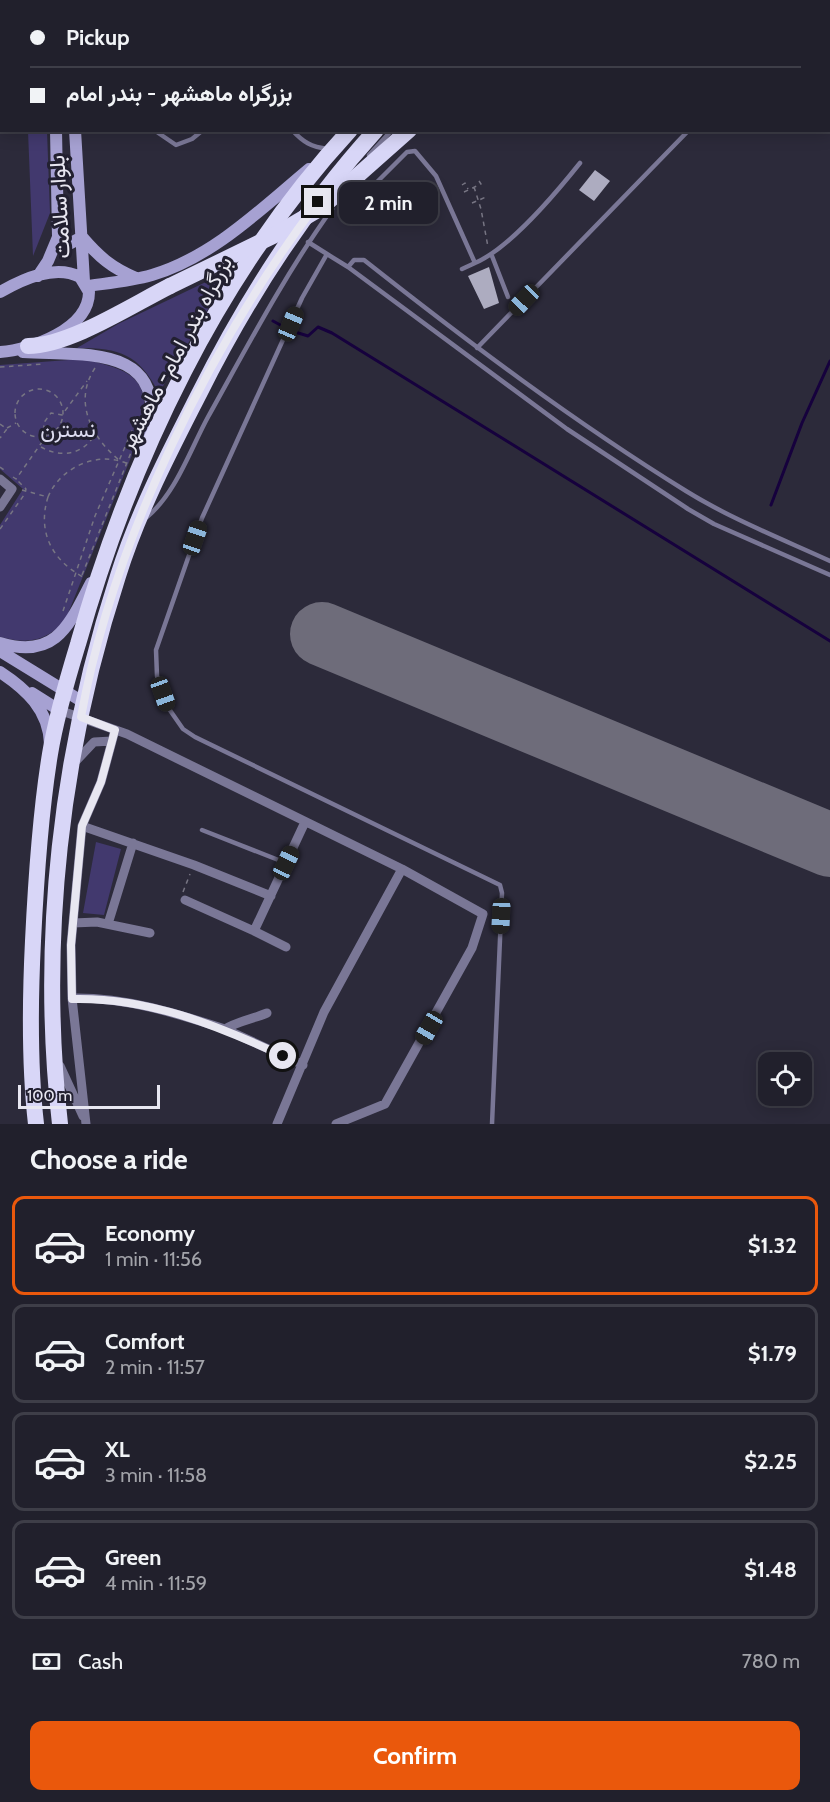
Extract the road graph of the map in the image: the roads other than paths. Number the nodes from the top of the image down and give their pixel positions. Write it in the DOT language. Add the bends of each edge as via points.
graph roads {
  1 [pos="56,132"];
  2 [pos="75,132"];
  3 [pos="156,132"];
  4 [pos="201,132"];
  5 [pos="294,132"];
  6 [pos="348,132"];
  7 [pos="374,132"];
  8 [pos="390,132"];
  9 [pos="407,132"];
  10 [pos="687,132"];
  11 [pos="333,149"];
  12 [pos="580,163"];
  13 [pos="337,201"];
  14 [pos="58,237"];
  15 [pos="82,237"];
  16 [pos="308,242"];
  17 [pos="327,254"];
  18 [pos="492,256"];
  19 [pos="475,263"];
  20 [pos="349,265"];
  21 [pos="462,269"];
  22 [pos="38,276"];
  23 [pos="137,278"];
  24 [pos="86,283"];
  25 [pos="0,292"];
  26 [pos="508,297"];
  27 [pos="28,346"];
  28 [pos="477,348"];
  29 [pos="4,351"];
  30 [pos="146,452"];
  31 [pos="0,479"];
  32 [pos="0,507"];
  33 [pos="138,524"];
  34 [pos="830,561"];
  35 [pos="830,574"];
  36 [pos="91,576"];
  37 [pos="0,643"];
  38 [pos="0,651"];
  39 [pos="0,672"];
  40 [pos="24,687"];
  41 [pos="65,690"];
  42 [pos="59,710"];
  43 [pos="82,710"];
  44 [pos="115,730"];
  45 [pos="112,741"];
  46 [pos="50,753"];
  47 [pos="72,765"];
  48 [pos="306,822"];
  49 [pos="82,826"];
  50 [pos="202,830"];
  51 [pos="133,843"];
  52 [pos="286,863"];
  53 [pos="402,869"];
  54 [pos="271,896"];
  55 [pos="185,900"];
  56 [pos="73,923"];
  57 [pos="108,924"];
  58 [pos="254,931"];
  59 [pos="150,933"];
  60 [pos="286,947"];
  61 [pos="72,999"];
  62 [pos="267,1013"];
  63 [pos="225,1029"];
  64 [pos="55,1055"];
  65 [pos="303,1065"];
  66 [pos="36,1124"];
  67 [pos="60,1124"];
  68 [pos="86,1124"];
  69 [pos="277,1124"];
  70 [pos="336,1124"];
  71 [pos="492,1124"];
  1 -- 14 [label="main road, بلوار سلامت"];
  2 -- 15 [label="main road, بلوار سلامت"];
  3 -- 4 [label="lane" via="176,145"];
  5 -- 11 [label="lane" via="314,147"];
  6 -- 11 [label="highway, بزرگراه بندر امام- ماهشهر"];
  7 -- 33 [label="highway" via="293,234 224,344 154,482"];
  8 -- 13 [label="lane"];
  9 -- 27 [label="highway, bridge" via="321,208 273,236 69,336 42,346"];
  10 -- 28 [label="lane"];
  11 -- 23 [label="main road" via="228,235 179,264"];
  11 -- 30 [label="highway, بزرگراه بندر امام- ماهشهر" via="274,221 186,369"];
  12 -- 18 [label="lane"];
  13 -- 16 [label="lane"];
  13 -- 19 [label="lane" via="347,206 365,194 407,152 415,151 436,176"];
  14 -- 15 [label="main road" via="69,244"];
  14 -- 22 [label="main road, بلوار سلامت"];
  15 -- 23 [label="main road" via="107,264"];
  15 -- 24 [label="main road, بلوار سلامت"];
  16 -- 17 [label="lane"];
  16 -- 33 [label="lane" via="161,505"];
  17 -- 20 [label="lane"];
  17 -- 71 [label="lane" via="302,298 202,518 156,650 157,676 167,706 183,729 500,885"];
  18 -- 19 [label="lane"];
  18 -- 26 [label="lane"];
  19 -- 21 [label="lane"];
  20 -- 28 [label="lane" via="357,259 364,260"];
  20 -- 35 [label="lane" via="567,429 688,509"];
  22 -- 24 [label="main road" via="66,272"];
  22 -- 25 [label="main road"];
  23 -- 24 [label="main road"];
  24 -- 27 [label="main road, بلوار سلامت" via="88,302 78,318"];
  27 -- 29 [label="main road, بلوار سلامت"];
  28 -- 34 [label="lane" via="586,427 687,492"];
  29 -- 30 [label="main road" via="103,355 130,367 141,378 152,404"];
  30 -- 36 [label="highway, بزرگراه بندر امام- ماهشهر" via="132,466"];
  31 -- 32 [label="street" via="12,489"];
  33 -- 43 [label="highway" via="118,575"];
  36 -- 37 [label="main road" via="67,630 34,647 15,648"];
  36 -- 41 [label="highway, بزرگراه بندر امام- ماهشهر"];
  38 -- 41 [label="main road"];
  39 -- 40 [label="main road"];
  40 -- 42 [label="main road"];
  40 -- 46 [label="main road" via="41,709 50,738"];
  41 -- 42 [label="highway, بزرگراه بندر امام- ماهشهر"];
  41 -- 43 [label="main road"];
  42 -- 43 [label="street"];
  42 -- 46 [label="highway, بزرگراه بندر امام- ماهشهر"];
  43 -- 44 [label="street"];
  43 -- 47 [label="highway"];
  44 -- 45 [label="street"];
  44 -- 48 [label="street"];
  45 -- 47 [label="street" via="94,742"];
  45 -- 49 [label="street" via="101,782"];
  46 -- 66 [label="highway, بزرگراه بندر امام- ماهشهر" via="30,1010"];
  47 -- 64 [label="highway" via="54,912"];
  48 -- 52 [label="street"];
  48 -- 53 [label="street"];
  49 -- 51 [label="street"];
  49 -- 56 [label="street"];
  50 -- 52 [label="lane"];
  51 -- 54 [label="street"];
  51 -- 57 [label="street"];
  52 -- 54 [label="street"];
  53 -- 65 [label="street" via="324,1012"];
  53 -- 70 [label="street" via="483,914 472,948 385,1104"];
  54 -- 58 [label="street"];
  55 -- 58 [label="street"];
  56 -- 57 [label="street"];
  56 -- 61 [label="street"];
  57 -- 59 [label="street"];
  58 -- 60 [label="street"];
  61 -- 63 [label="street" via="96,998 163,1009"];
  61 -- 68 [label="street"];
  62 -- 63 [label="street" via="237,1021"];
  63 -- 65 [label="street"];
  64 -- 67 [label="highway"];
  64 -- 68 [label="street"];
  65 -- 69 [label="street"];
}
